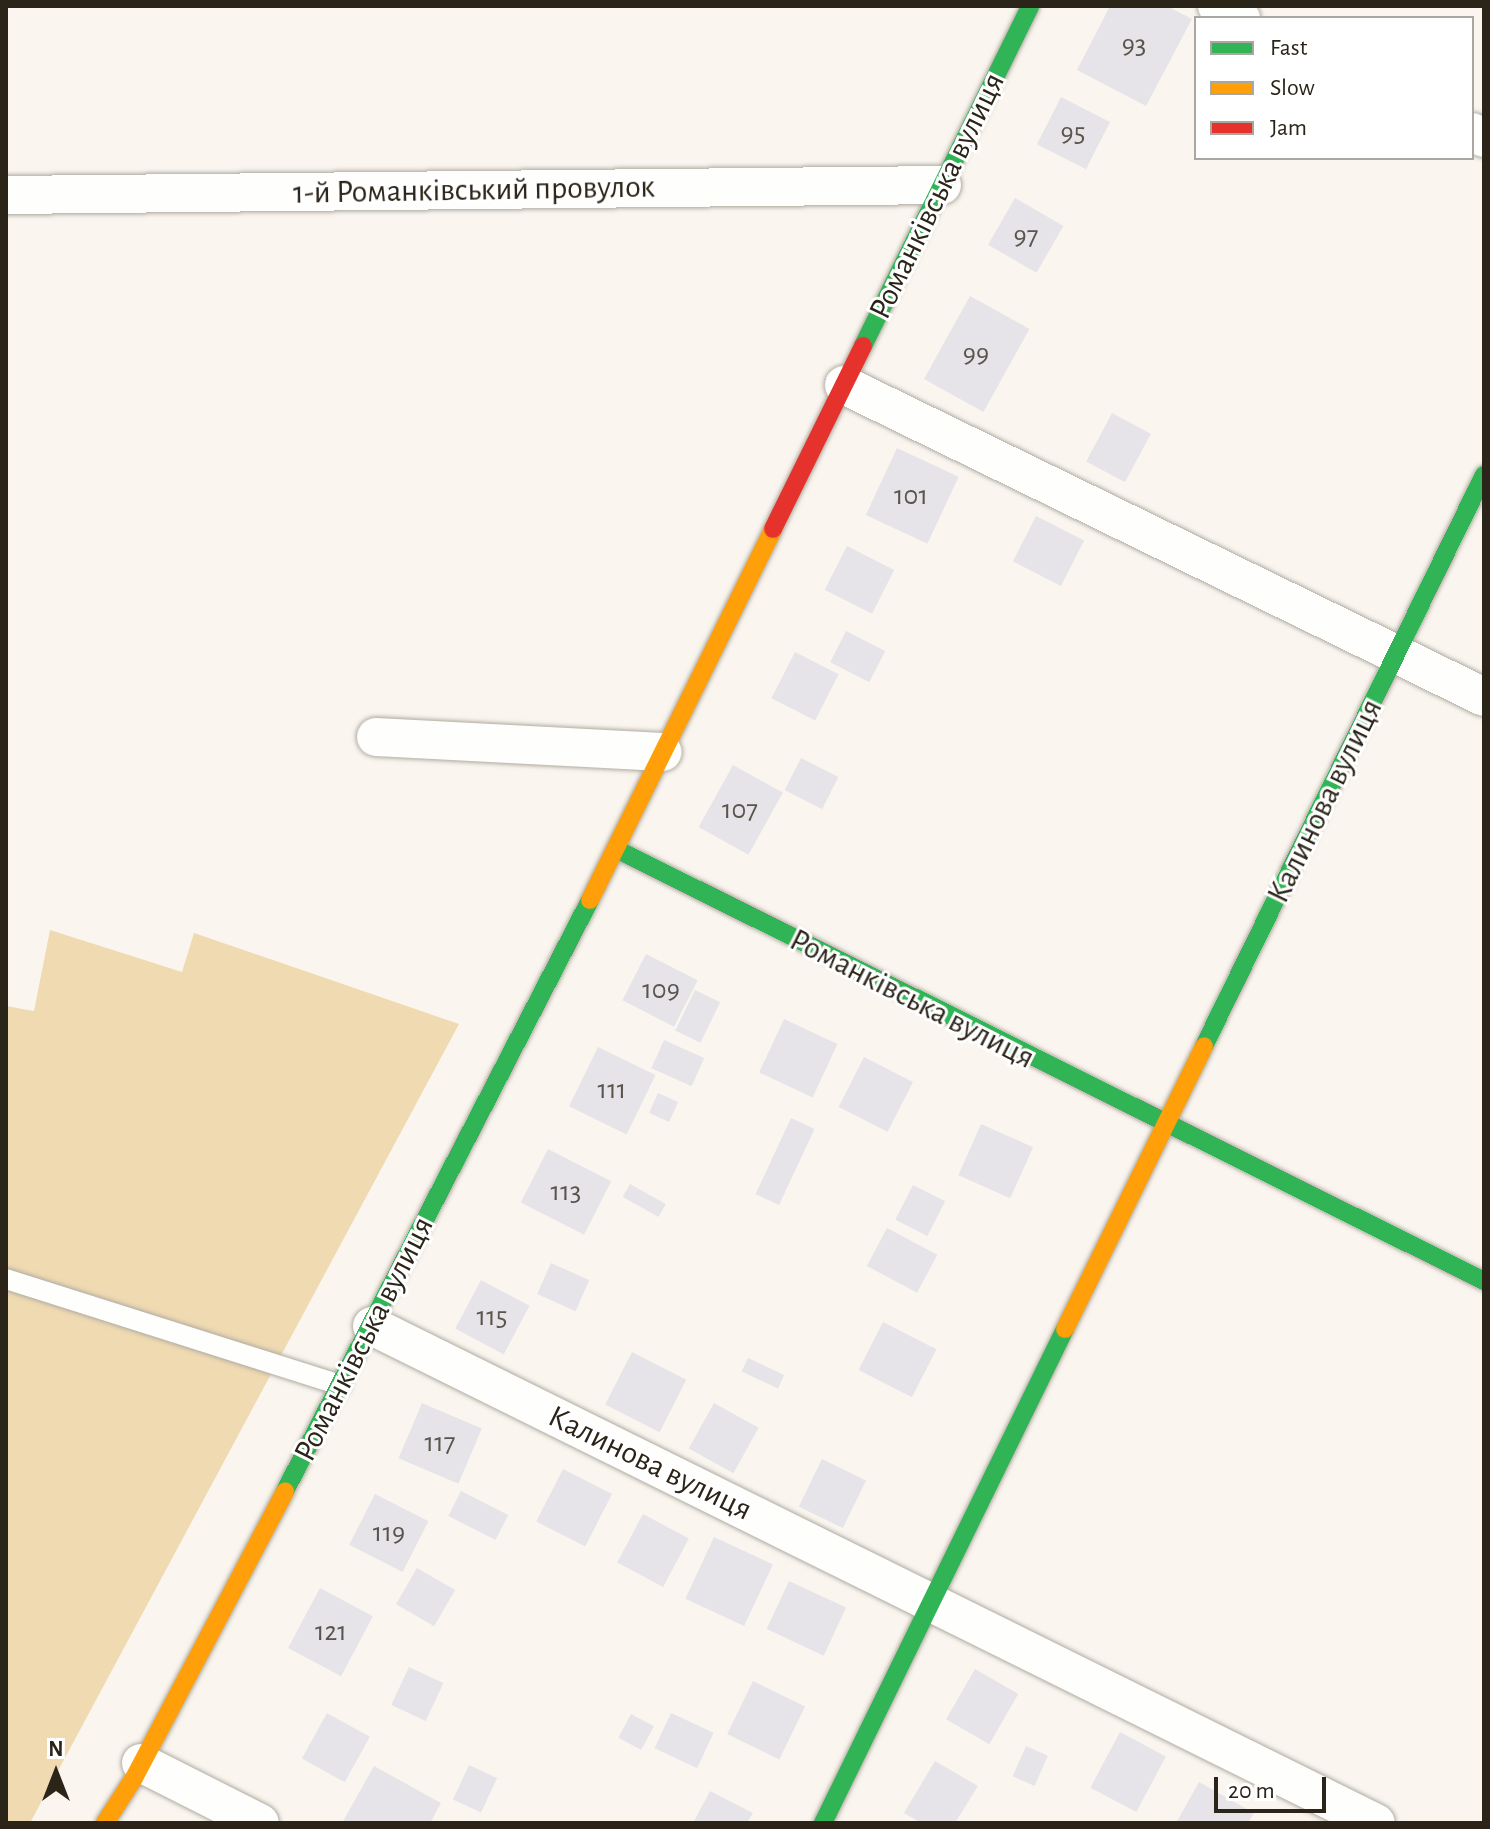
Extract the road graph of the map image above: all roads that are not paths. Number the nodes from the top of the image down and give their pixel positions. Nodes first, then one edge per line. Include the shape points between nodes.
1 (1030, 6) edge
2 (1217, 6) edge
3 (1237, 16) edge
4 (942, 185) junction
5 (6, 195) edge
6 (844, 385) junction
7 (1484, 475) edge
8 (1397, 654) junction
9 (1484, 697) edge
10 (376, 737) dead end
11 (663, 752) junction
12 (616, 849) junction
13 (1166, 1127) junction
14 (6, 1279) edge
15 (1484, 1281) edge
16 (372, 1326) junction
17 (341, 1385) junction
18 (928, 1601) junction
19 (141, 1763) junction
20 (105, 1823) edge
21 (260, 1823) edge
22 (823, 1823) edge
23 (1376, 1823) edge

1 - 4 street, Романківська вулиця
2 - 3 street
4 - 5 street, 1-й Романківський провулок
4 - 6 street, Романківська вулиця
6 - 8 street
6 - 11 street, Романківська вулиця
7 - 8 street, Калинова вулиця
8 - 9 street
8 - 13 street, Калинова вулиця
10 - 11 street
11 - 12 street, Романківська вулиця
12 - 13 street, Романківська вулиця
12 - 16 street, Романківська вулиця
13 - 15 street
13 - 18 street, Калинова вулиця
14 - 17 lane
16 - 17 street, Романківська вулиця
16 - 18 street, Калинова вулиця
17 - 19 street, Романківська вулиця
18 - 22 street, Калинова вулиця
18 - 23 street, Калинова вулиця
19 - 20 street, Романківська вулиця
19 - 21 street

